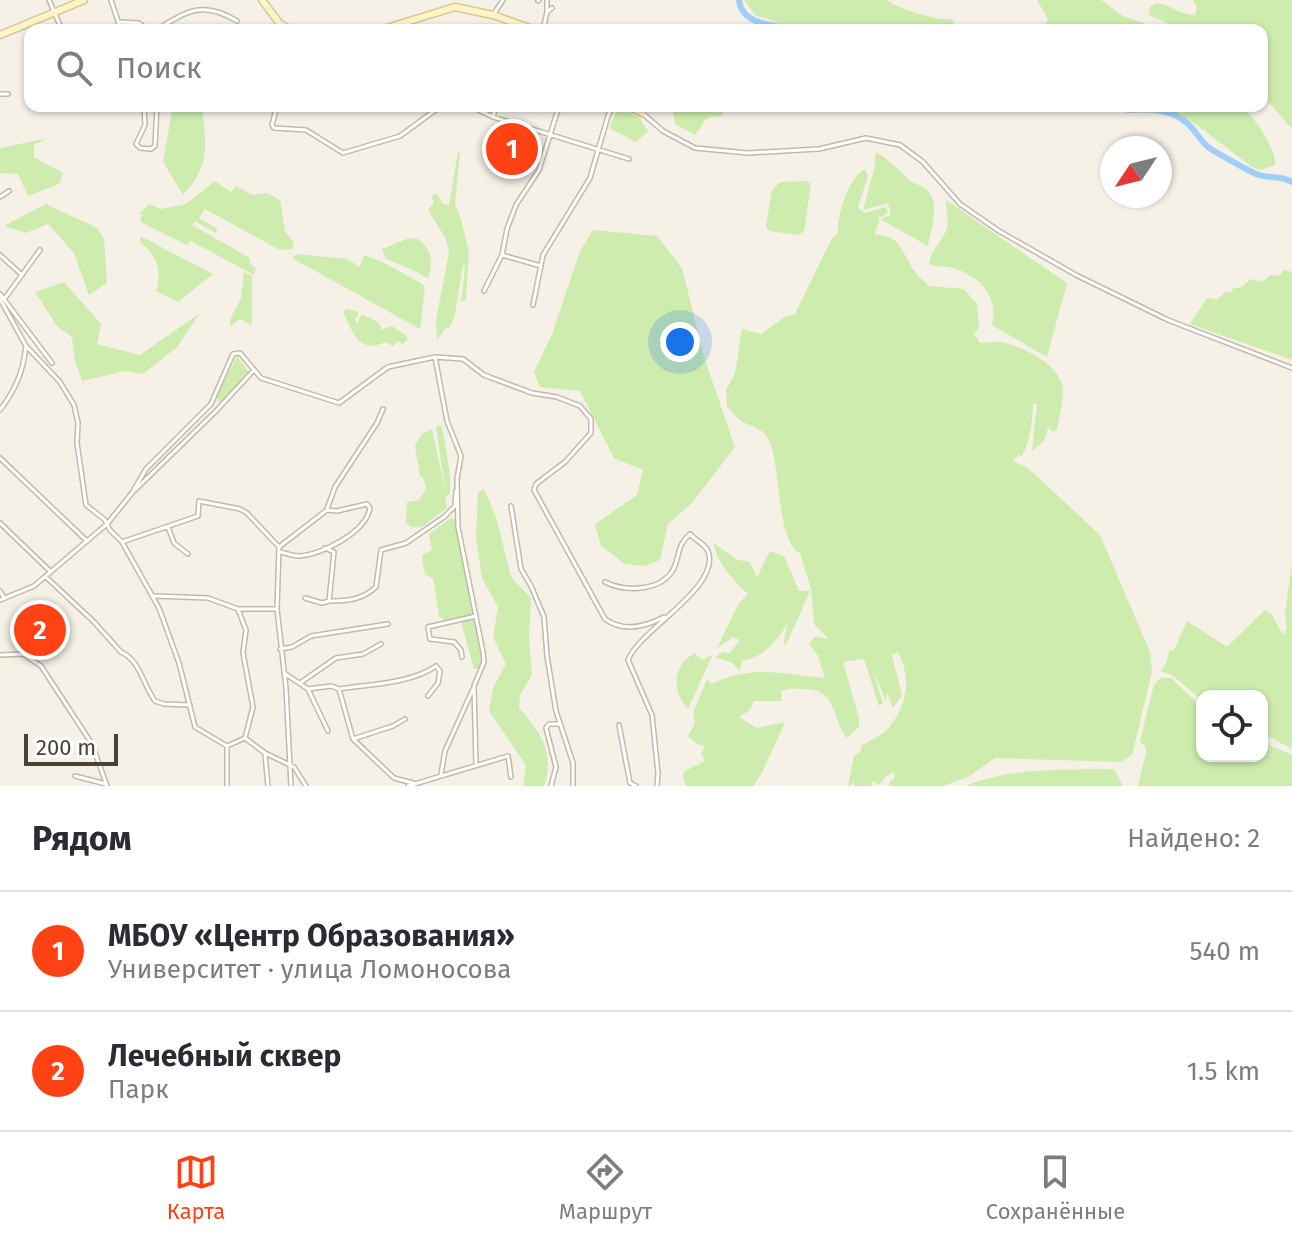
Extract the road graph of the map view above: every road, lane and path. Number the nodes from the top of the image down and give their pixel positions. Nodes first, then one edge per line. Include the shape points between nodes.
1 (49, 0) edge
2 (84, 0) edge
3 (111, 0) edge
4 (262, 0) edge
5 (503, 0) edge
6 (547, 0) edge
7 (552, 8) dead end
8 (547, 12) junction
9 (55, 13) junction
10 (493, 15) junction
11 (237, 21) dead end
12 (119, 22) joint
13 (28, 24) edge
14 (60, 24) edge
15 (140, 24) edge
16 (166, 24) edge
17 (280, 24) edge
18 (400, 24) edge
19 (510, 24) edge
20 (544, 24) edge
21 (24, 25) edge
22 (0, 35) edge
23 (0, 94) edge
24 (8, 94) dead end
25 (144, 112) edge
26 (157, 112) edge
27 (275, 112) edge
28 (433, 112) edge
29 (483, 112) edge
30 (494, 112) edge
31 (557, 112) edge
32 (611, 112) edge
33 (639, 112) edge
34 (642, 113) joint
35 (493, 117) junction
36 (550, 134) junction
37 (597, 149) junction
38 (629, 159) dead end
39 (9, 191) dead end
40 (0, 197) edge
41 (40, 250) dead end
42 (0, 255) edge
43 (502, 255) junction
44 (541, 266) junction
45 (22, 275) junction
46 (484, 291) dead end
47 (2, 297) edge
48 (533, 305) dead end
49 (26, 346) junction
50 (435, 357) junction
51 (52, 363) dead end
52 (1292, 368) edge
53 (253, 371) junction
54 (211, 404) junction
55 (383, 409) dead end
56 (0, 410) edge
57 (217, 410) junction
58 (0, 458) edge
59 (457, 479) junction
60 (132, 493) junction
61 (511, 506) dead end
62 (327, 510) junction
63 (0, 523) edge
64 (107, 524) junction
65 (168, 527) junction
66 (87, 541) junction
67 (122, 542) junction
68 (325, 548) junction
69 (279, 549) junction
70 (188, 554) dead end
71 (51, 572) junction
72 (46, 576) junction
73 (605, 582) dead end
74 (0, 591) edge
75 (153, 597) junction
76 (305, 598) dead end
77 (2, 599) edge
78 (329, 601) junction
79 (238, 609) junction
80 (277, 609) junction
81 (476, 616) junction
82 (664, 617) junction
83 (388, 624) dead end
84 (381, 644) dead end
85 (280, 649) junction
86 (0, 655) edge
87 (462, 657) dead end
88 (284, 673) junction
89 (300, 683) junction
90 (474, 686) junction
91 (308, 689) junction
92 (339, 689) junction
93 (428, 696) dead end
94 (190, 705) junction
95 (405, 719) dead end
96 (559, 724) junction
97 (619, 725) dead end
98 (328, 731) dead end
99 (245, 738) junction
100 (353, 739) junction
101 (227, 746) junction
102 (265, 753) junction
103 (476, 764) junction
104 (290, 765) junction
105 (441, 774) junction
106 (75, 776) dead end
107 (511, 777) dead end
108 (413, 783) junction
109 (106, 785) edge
110 (227, 786) edge
111 (268, 786) edge
112 (291, 786) edge
113 (306, 786) edge
114 (408, 786) edge
115 (551, 786) edge
116 (573, 786) edge
117 (636, 786) edge
118 (657, 786) edge

1 - 9 street
2 - 9 street
3 - 12 street
4 - 17 street
5 - 10 street
6 - 8 street
7 - 8 street
8 - 20 street
9 - 13 street
9 - 14 street
10 - 18 street via 455,7
10 - 19 street
11 - 16 street via 214,8 201,8
12 - 15 street
21 - 22 street
23 - 24 street
25 - 26 street via 136,144 151,149
27 - 28 street via 274,128 306,130 343,153 400,136
29 - 35 street
30 - 35 street
31 - 36 street
32 - 37 street
33 - 34 street
34 - 52 street via 695,148 748,153 817,149 866,138 890,141 923,162 950,195 999,231 1076,275 1168,320
35 - 36 street
36 - 37 street
36 - 43 street via 539,170 512,214
37 - 38 street
37 - 44 street via 590,178 545,249
39 - 40 street
41 - 45 street
42 - 45 street
43 - 44 street
43 - 46 street
44 - 48 street
45 - 47 street
47 - 49 street
47 - 51 street
49 - 56 street via 15,391
49 - 64 street via 74,405 86,505
50 - 53 street via 388,367 339,403
50 - 59 street via 447,421 461,456
50 - 82 street via 469,361 484,375 571,401 587,412 591,433 534,490 605,619 627,628
53 - 54 street via 240,353 233,354
53 - 57 street
54 - 57 street
54 - 60 street via 146,469
55 - 62 street via 335,487
57 - 60 street
58 - 66 street
59 - 78 street via 451,511 406,543 381,550 376,587 359,598
59 - 81 street via 458,527
60 - 64 street
61 - 96 street via 521,569 544,617
62 - 68 street via 367,504 370,511 358,529
62 - 69 street
63 - 71 street
64 - 66 street
64 - 67 street
65 - 67 street
65 - 69 street via 198,516 197,503 207,502 247,513
65 - 70 street via 174,543
66 - 71 street
67 - 75 street
68 - 69 street via 299,556
68 - 78 street via 334,552
69 - 80 street
71 - 72 street
72 - 77 street
72 - 94 street via 126,654 155,701
73 - 82 street via 615,587 654,585 674,569 678,550 690,534 707,549 709,562 694,592
74 - 77 street
75 - 79 street via 208,598
75 - 94 street
76 - 78 street
79 - 80 street
79 - 99 street via 246,630 243,653 253,707
80 - 85 street
81 - 87 street via 428,627 430,639 454,642
81 - 90 street via 484,662
82 - 118 street via 628,660 652,715
83 - 85 street via 311,636
84 - 89 street via 363,654 336,658
85 - 88 street
86 - 109 street via 23,654 46,673 96,752
88 - 89 street
88 - 104 street
89 - 91 street
90 - 103 street
90 - 105 street via 445,751
91 - 92 street
91 - 98 street
92 - 93 street via 396,680 436,666 439,679
92 - 100 street
94 - 101 street via 195,727
95 - 100 street
96 - 115 street via 546,728 556,767
96 - 116 street via 573,763
97 - 117 street via 627,775
99 - 101 street
99 - 102 street
100 - 108 street via 394,778
101 - 110 street
102 - 104 street
102 - 111 street
103 - 105 street
103 - 107 street via 508,756
104 - 112 street
104 - 113 street
105 - 108 street
106 - 109 street
108 - 114 street

